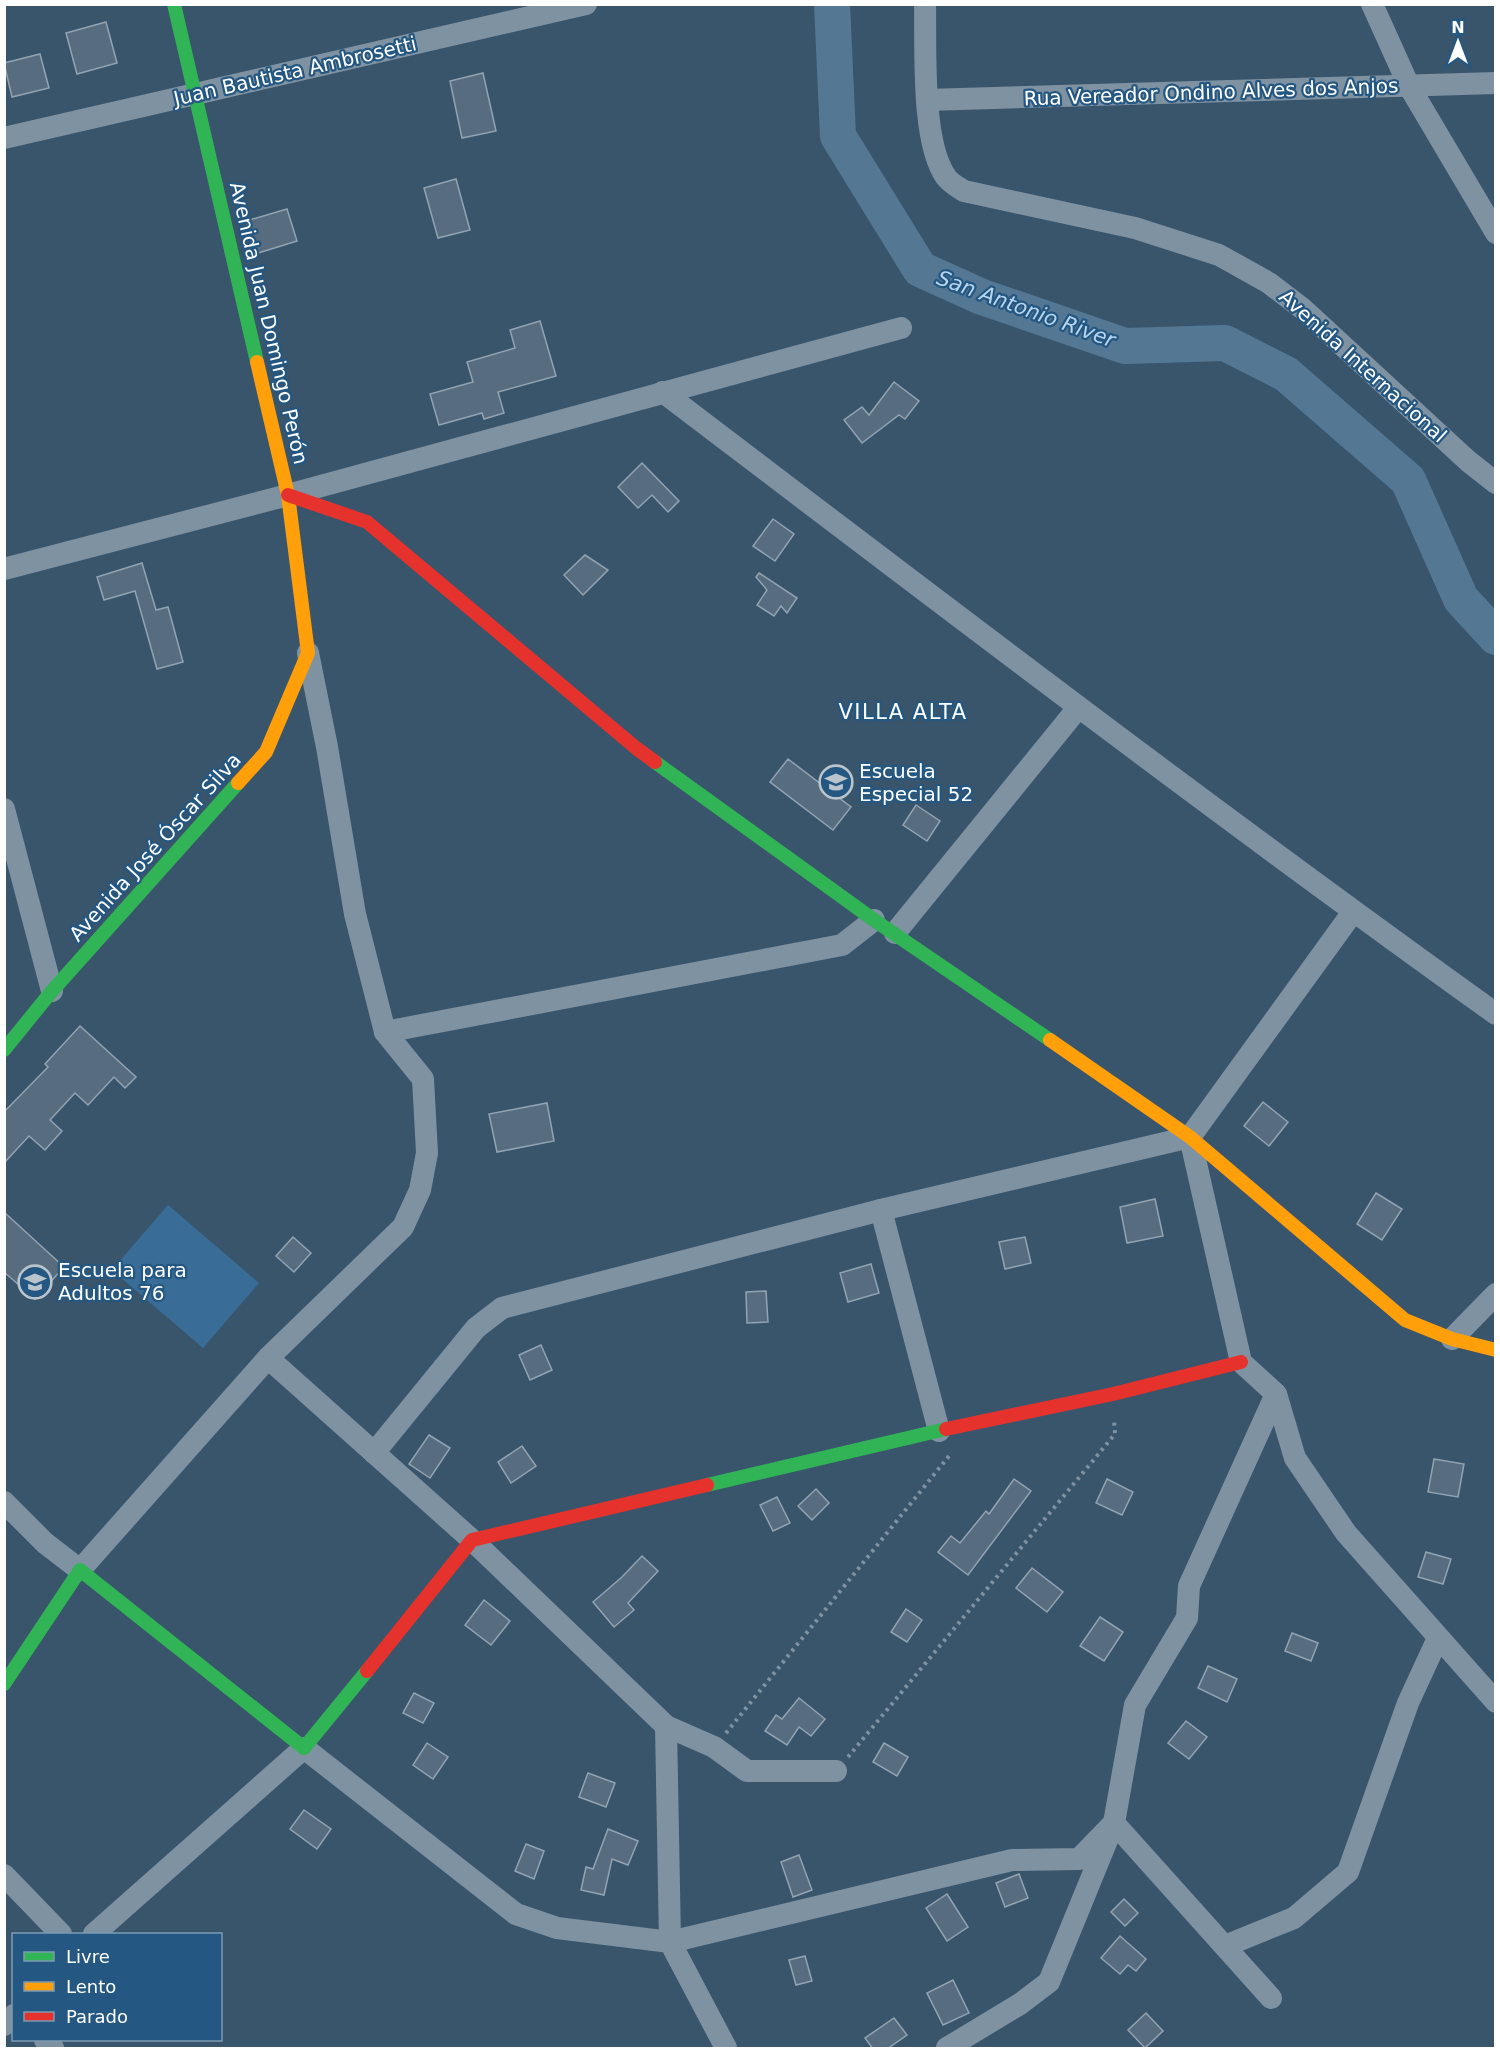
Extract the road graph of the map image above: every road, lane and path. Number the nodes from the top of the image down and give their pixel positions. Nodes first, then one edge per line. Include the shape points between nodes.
1 (174, 4) edge
2 (586, 4) edge
3 (925, 4) edge
4 (1372, 4) edge
5 (1496, 83) edge
6 (1409, 86) junction
7 (196, 93) junction
8 (927, 100) junction
9 (4, 138) edge
10 (1496, 233) edge
11 (901, 328) dead end
12 (663, 392) junction
13 (1496, 483) edge
14 (288, 495) junction
15 (4, 569) edge
16 (308, 653) junction
17 (1078, 708) junction
18 (4, 809) edge
19 (1353, 912) junction
20 (874, 920) junction
21 (895, 933) junction
22 (52, 991) junction
23 (1496, 1014) edge
24 (385, 1032) junction
25 (4, 1050) edge
26 (1190, 1137) junction
27 (880, 1210) junction
28 (1496, 1294) edge
29 (1452, 1339) junction
30 (1496, 1350) edge
31 (268, 1358) junction
32 (1241, 1362) junction
33 (1113, 1394) junction
34 (1276, 1395) junction
35 (939, 1431) junction
36 (374, 1453) junction
37 (952, 1453) dead end
38 (4, 1502) edge
39 (472, 1540) junction
40 (80, 1570) junction
41 (1438, 1638) junction
42 (4, 1684) edge
43 (1496, 1702) edge
44 (666, 1726) junction
45 (714, 1747) junction
46 (304, 1748) junction
47 (836, 1771) joint
48 (1114, 1823) junction
49 (4, 1875) edge
50 (59, 1933) edge
51 (96, 1933) edge
52 (670, 1942) junction
53 (1225, 1946) junction
54 (1271, 1998) dead end
55 (726, 2049) edge
56 (947, 2049) edge

1 - 7 street, Avenida Juan Domingo Perón
2 - 7 street, Juan Bautista Ambrosetti
3 - 8 street, Avenida Internacional
4 - 6 street
5 - 6 street, Rua Vereador Ondino Alves dos Anjos
6 - 8 street, Rua Vereador Ondino Alves dos Anjos
6 - 10 street
7 - 9 street, Juan Bautista Ambrosetti
7 - 14 street, Avenida Juan Domingo Perón
8 - 13 street, Avenida Internacional via 933,151 946,178 964,191 1135,228 1218,255 1269,283 1303,309
11 - 12 street
12 - 14 street
12 - 17 street
14 - 15 street
14 - 16 street, Avenida Juan Domingo Perón
14 - 20 street via 367,522 636,748
16 - 22 street, Avenida José Óscar Silva via 266,752
16 - 24 street via 355,914
17 - 19 street
17 - 21 street
18 - 22 street
19 - 23 street
19 - 26 street
20 - 21 street
20 - 24 street via 842,945
21 - 26 street
22 - 25 street, Avenida José Óscar Silva
24 - 31 street via 423,1079 427,1153 420,1190 403,1227
26 - 27 street
26 - 29 street via 1406,1320
26 - 32 street
27 - 35 street
27 - 36 street via 502,1308 476,1329
28 - 29 street
29 - 30 street
31 - 36 street
31 - 40 street
32 - 33 street
32 - 34 street
33 - 35 street
33 - 47 path via 1115,1434
34 - 41 street via 1295,1458 1346,1533
34 - 48 street via 1189,1586 1187,1618 1135,1705
35 - 39 street
36 - 39 street
37 - 45 path
38 - 40 street via 45,1543
39 - 44 street
39 - 46 street
40 - 42 street
40 - 46 street
41 - 43 street
41 - 53 street via 1408,1703 1348,1872 1294,1918
44 - 45 street
44 - 52 street
45 - 47 street via 747,1771
46 - 51 street
46 - 52 street via 516,1914 557,1928
48 - 52 street via 1079,1859 1012,1860
48 - 53 street
48 - 56 street via 1049,1982
49 - 50 street
52 - 55 street
53 - 54 street

